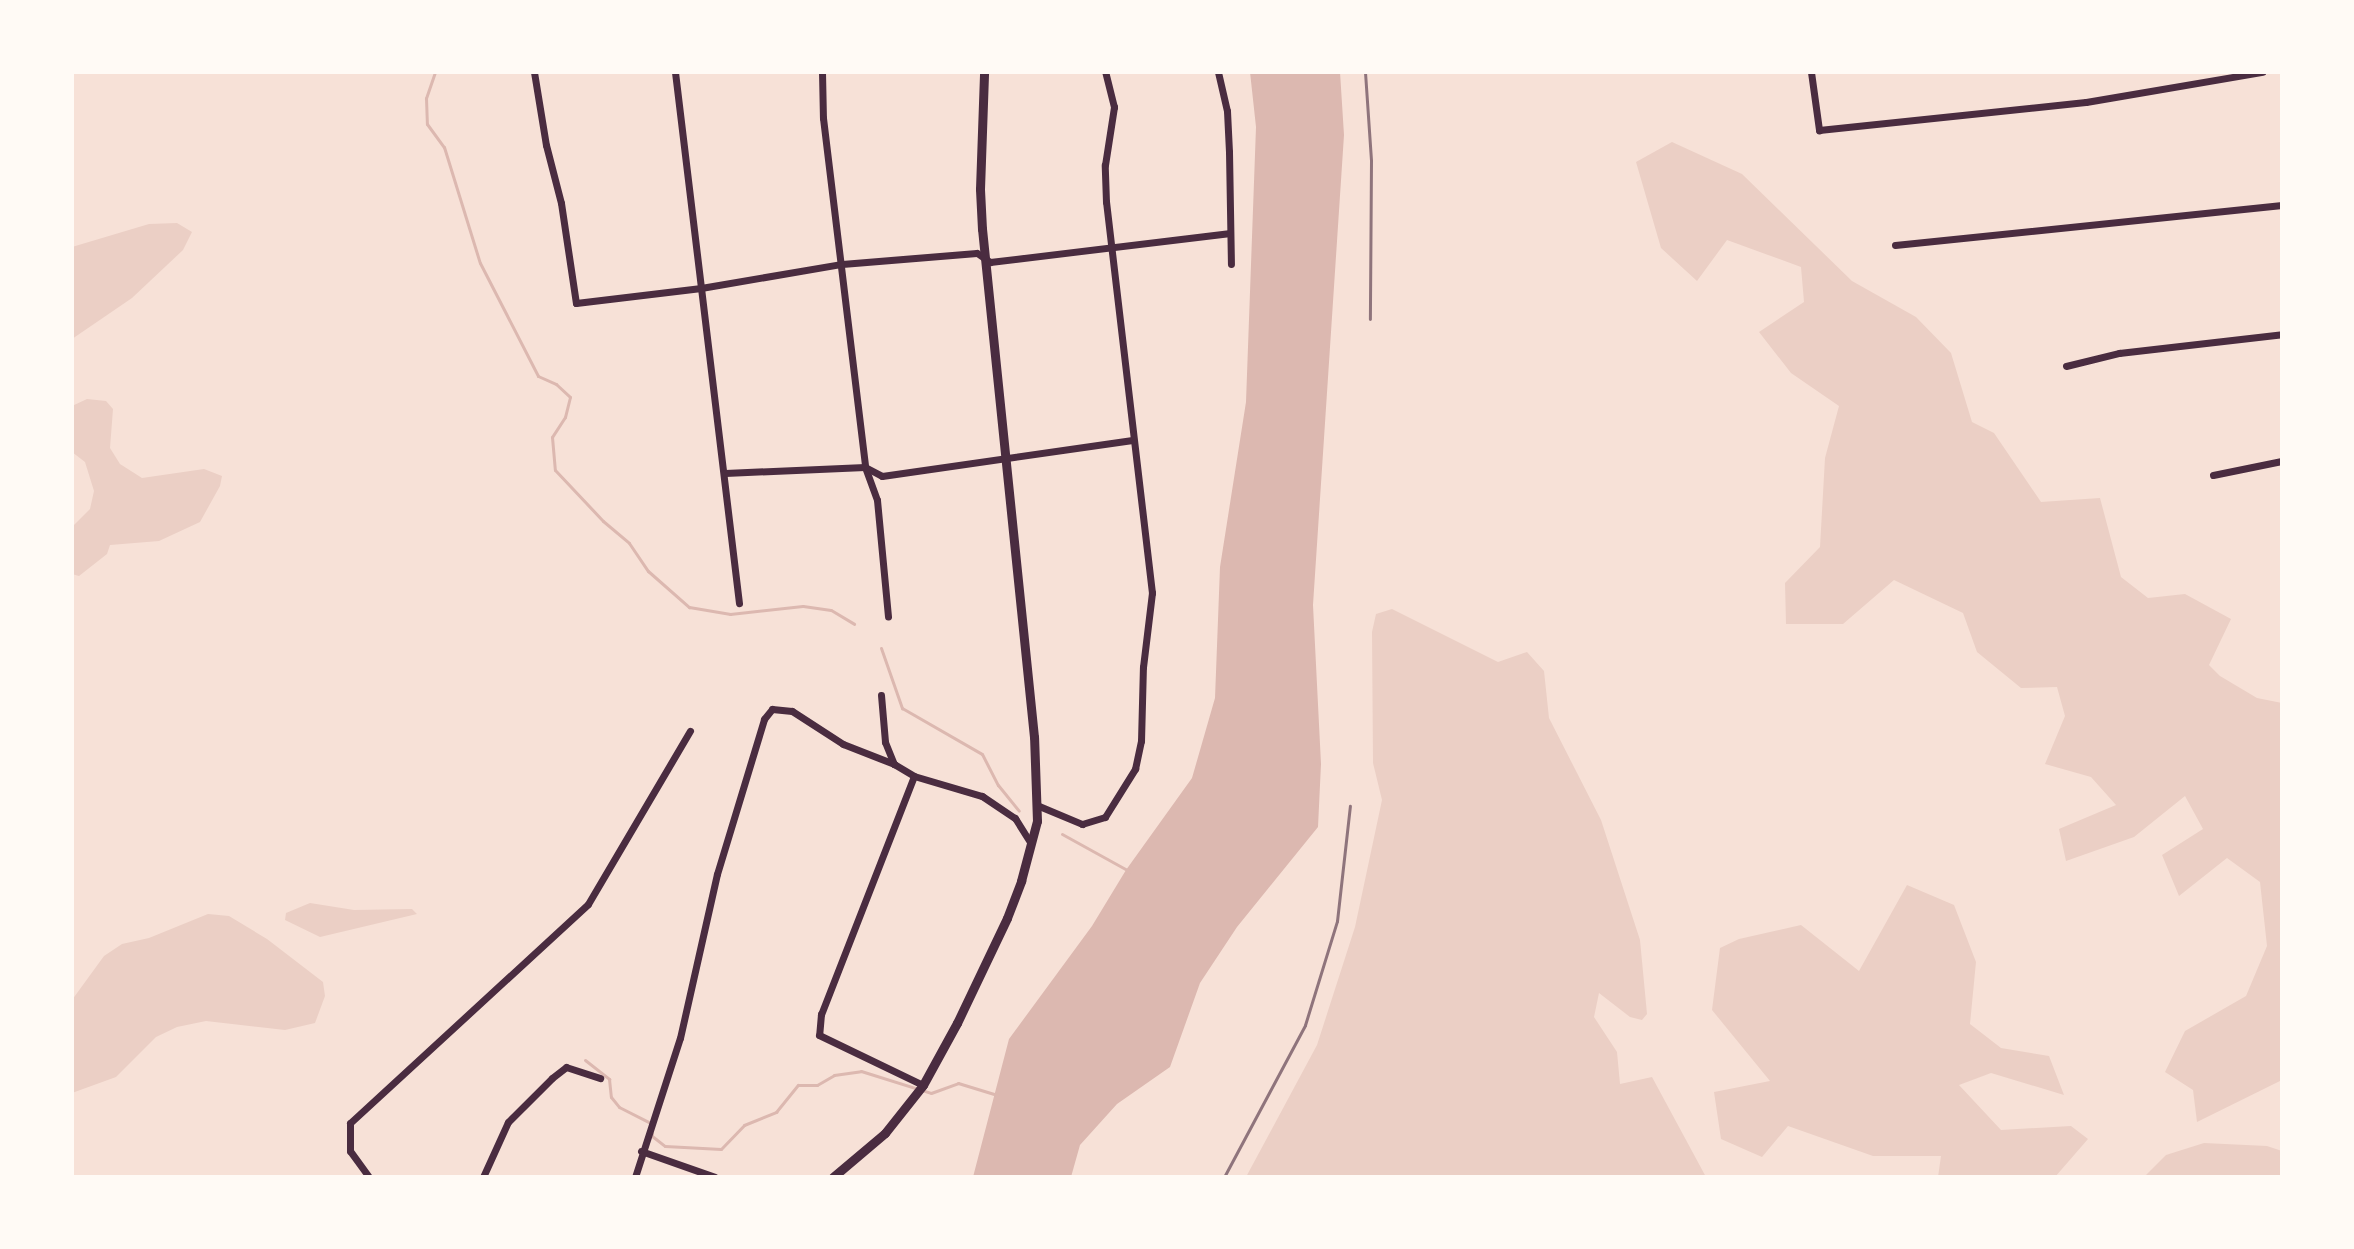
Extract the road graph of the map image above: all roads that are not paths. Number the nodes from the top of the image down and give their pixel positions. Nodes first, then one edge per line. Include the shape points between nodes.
1 (534, 72) edge
2 (675, 72) edge
3 (822, 72) edge
4 (984, 72) edge
5 (1105, 72) edge
6 (1218, 72) edge
7 (1811, 72) edge
8 (2262, 72) edge
9 (2282, 205) edge
10 (1228, 233) junction
11 (1895, 245) dead end
12 (1112, 246) junction
13 (985, 258) junction
14 (842, 264) junction
15 (1231, 264) dead end
16 (701, 288) junction
17 (2282, 334) edge
18 (2066, 366) dead end
19 (1132, 440) junction
20 (1006, 457) junction
21 (2282, 461) edge
22 (865, 467) junction
23 (725, 473) junction
24 (2213, 475) dead end
25 (739, 603) dead end
26 (888, 616) dead end
27 (881, 695) dead end
28 (690, 731) dead end
29 (894, 764) junction
30 (914, 776) junction
31 (1039, 806) junction
32 (1030, 842) junction
33 (600, 1078) dead end
34 (923, 1085) junction
35 (641, 1151) junction
36 (369, 1177) edge
37 (483, 1177) edge
38 (635, 1177) edge
39 (715, 1177) edge
40 (833, 1177) edge

1 - 16 street via 576,303
2 - 16 street
3 - 14 street
4 - 13 main road via 980,189
5 - 12 street via 1114,107 1105,165
6 - 10 street via 1227,111
7 - 8 street via 1819,130 2086,102
9 - 11 street
10 - 12 street
10 - 15 street
12 - 13 street via 990,262
12 - 19 street
13 - 14 street via 977,253
13 - 20 main road
14 - 16 street
14 - 22 street
16 - 23 street
17 - 18 street via 2119,353
19 - 20 street
19 - 31 street via 1152,593 1135,769 1105,817 1092,823 1082,824
20 - 22 street via 882,476
20 - 31 main road
21 - 24 street
22 - 23 street
22 - 26 street via 877,500
23 - 25 street
27 - 29 street via 885,742
28 - 36 street via 588,904 350,1123 350,1151
29 - 30 street
29 - 35 street via 843,744 792,711 772,709 764,719 717,874 680,1038
30 - 32 street via 982,796 1015,818
30 - 34 street via 821,1014 819,1035
31 - 32 main road
32 - 34 main road via 1007,918
33 - 37 street via 566,1067 552,1078 508,1122
34 - 40 main road via 906,1110
35 - 38 street
35 - 39 street

